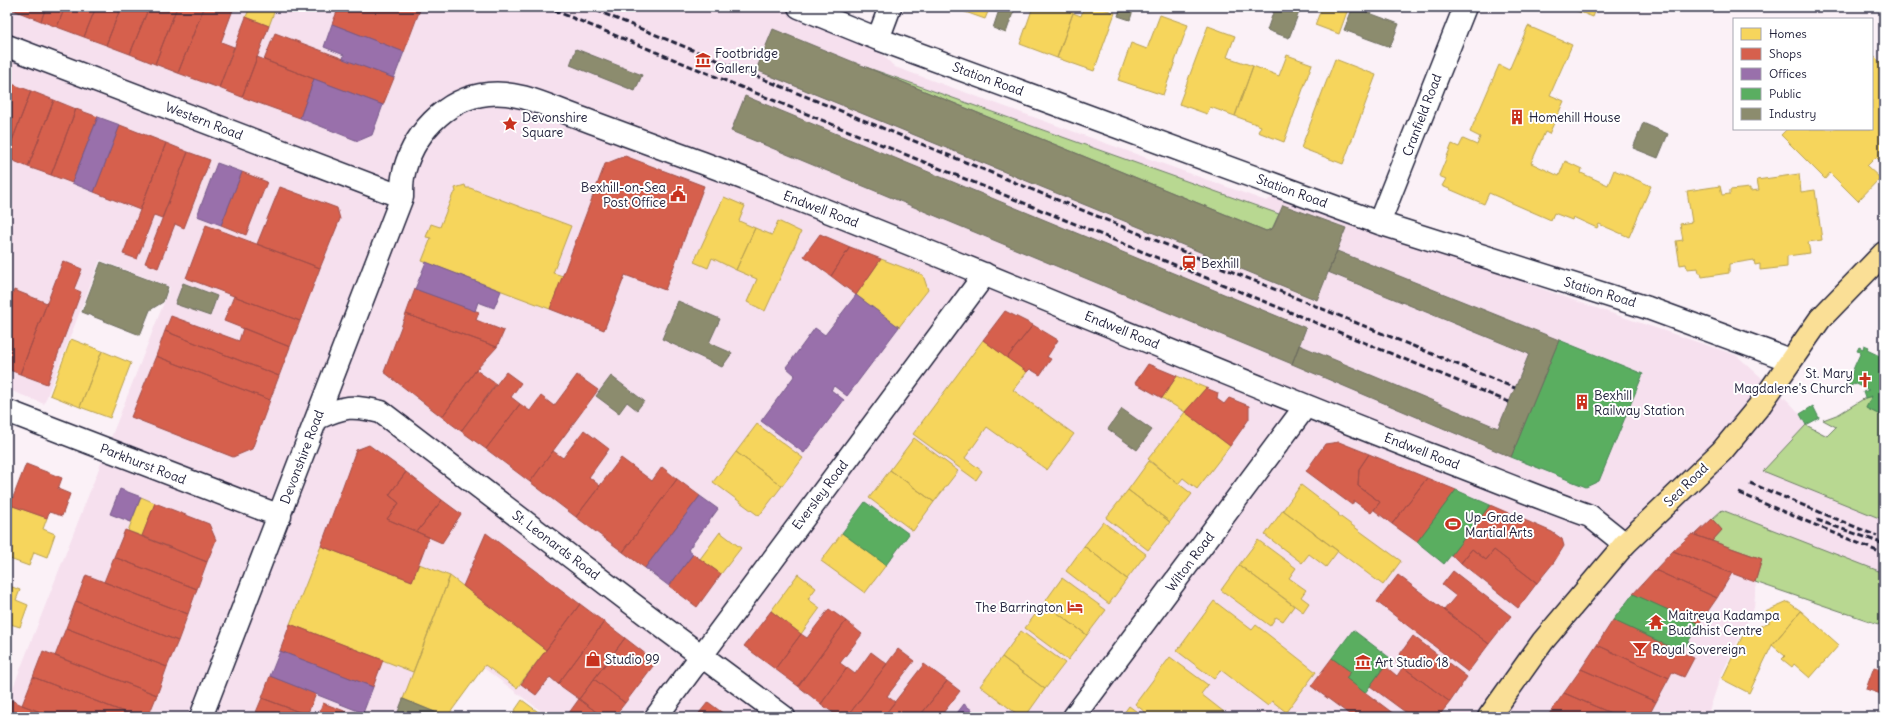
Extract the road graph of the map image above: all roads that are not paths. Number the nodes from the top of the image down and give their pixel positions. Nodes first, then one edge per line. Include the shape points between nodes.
1 (799, 7) edge
2 (890, 7) edge
3 (1465, 7) edge
4 (878, 40) junction
5 (7, 46) edge
6 (402, 197) junction
7 (1380, 223) junction
8 (1884, 253) edge
9 (984, 274) junction
10 (1790, 360) junction
11 (1306, 407) junction
12 (7, 411) edge
13 (318, 418) junction
14 (280, 516) junction
15 (1625, 544) junction
16 (702, 655) junction
17 (201, 717) edge
18 (656, 717) edge
19 (784, 717) edge
20 (1074, 717) edge
21 (1489, 717) edge

1 - 4 street, Station Road
2 - 4 street
3 - 7 street, Cranfield Road
4 - 7 street, Station Road
5 - 6 street, Western Road
6 - 9 street, Endwell Road via 403,178 409,159 428,126 445,109 467,98 489,93 515,96 719,169
6 - 13 street, Devonshire Road
7 - 10 street, Station Road via 1648,308
8 - 10 main road, Sea Road via 1820,319
9 - 11 street, Endwell Road
9 - 16 street, Eversley Road
10 - 15 main road, Sea Road via 1760,405 1722,451
11 - 15 street, Endwell Road via 1590,516
11 - 20 street, Wilton Road
12 - 14 street, Parkhurst Road
13 - 14 street, Devonshire Road
13 - 16 street, St. Leonards Road via 340,408 360,407 381,412
14 - 17 street, Devonshire Road
15 - 21 main road, Sea Road via 1543,641
16 - 18 street, Eversley Road
16 - 19 street, St. Leonards Road

